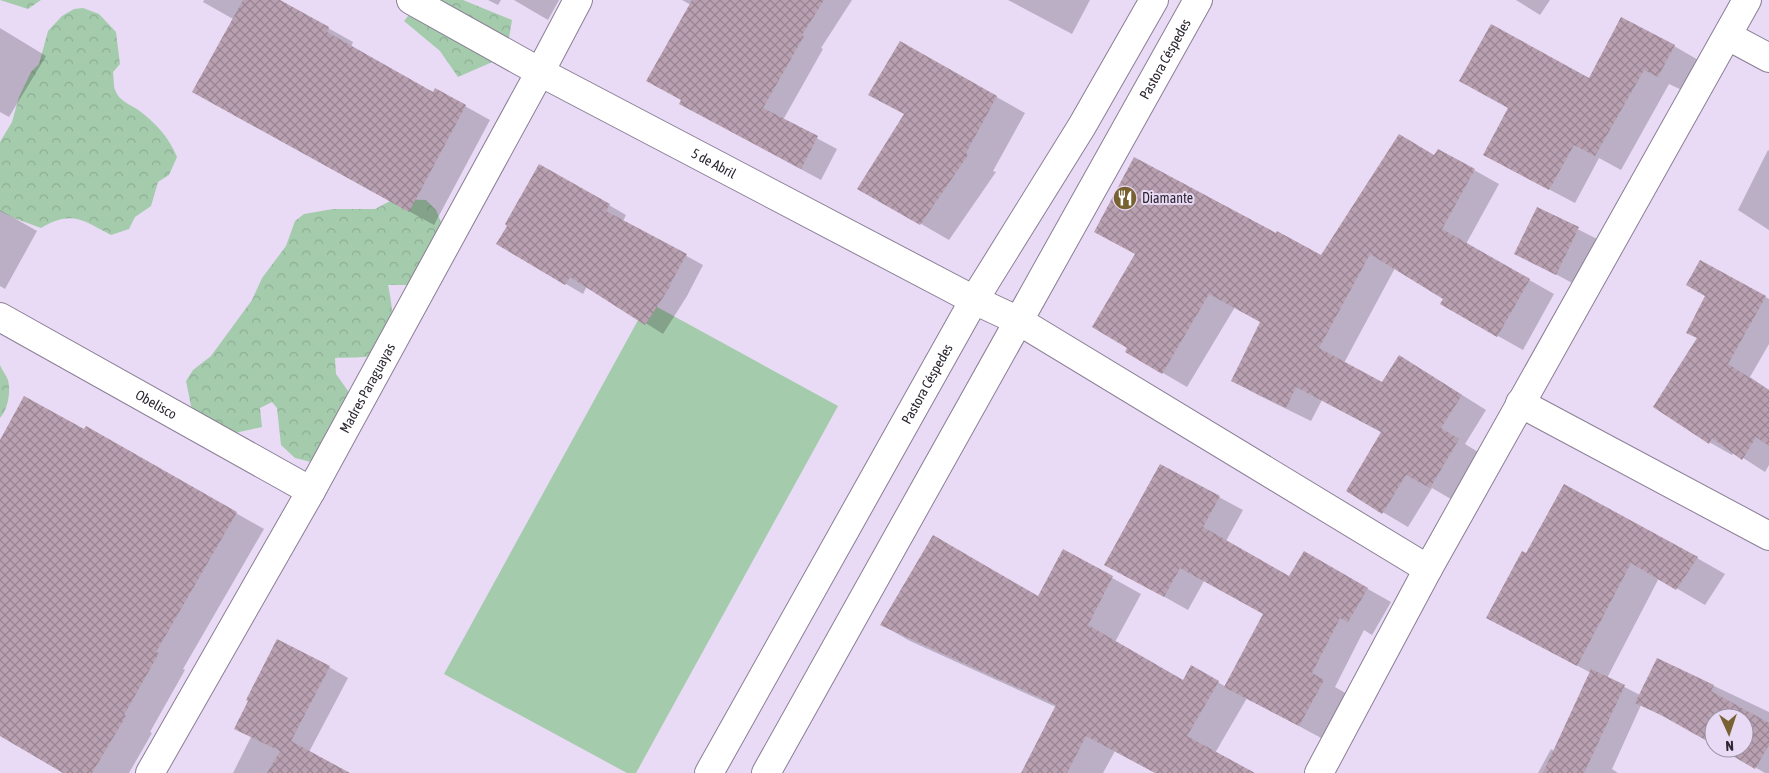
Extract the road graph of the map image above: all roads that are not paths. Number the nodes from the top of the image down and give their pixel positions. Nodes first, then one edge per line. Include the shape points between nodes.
1 (411, 0) edge
2 (578, 0) edge
3 (1154, 0) edge
4 (1198, 0) edge
5 (1747, 0) edge
6 (1728, 36) junction
7 (1769, 58) edge
8 (540, 72) junction
9 (974, 300) junction
10 (0, 317) edge
11 (1019, 321) junction
12 (1520, 403) junction
13 (311, 491) junction
14 (1769, 536) edge
15 (1428, 569) junction
16 (150, 773) edge
17 (709, 773) edge
18 (766, 773) edge
19 (1320, 773) edge

1 - 8 street, 5 de Abril
2 - 8 street, Madres Paraguayas
3 - 9 street, Pastora Céspedes via 1082,126
4 - 11 street, Pastora Céspedes
5 - 6 street
6 - 7 street
6 - 12 street
8 - 9 street, 5 de Abril
8 - 13 street, Madres Paraguayas
9 - 11 street, 5 de Abril
9 - 17 street, Pastora Céspedes
10 - 13 street, Obelisco
11 - 15 street, 5 de Abril
11 - 18 street, Pastora Céspedes
12 - 14 street
12 - 15 street
13 - 16 street, Madres Paraguayas
15 - 19 street

